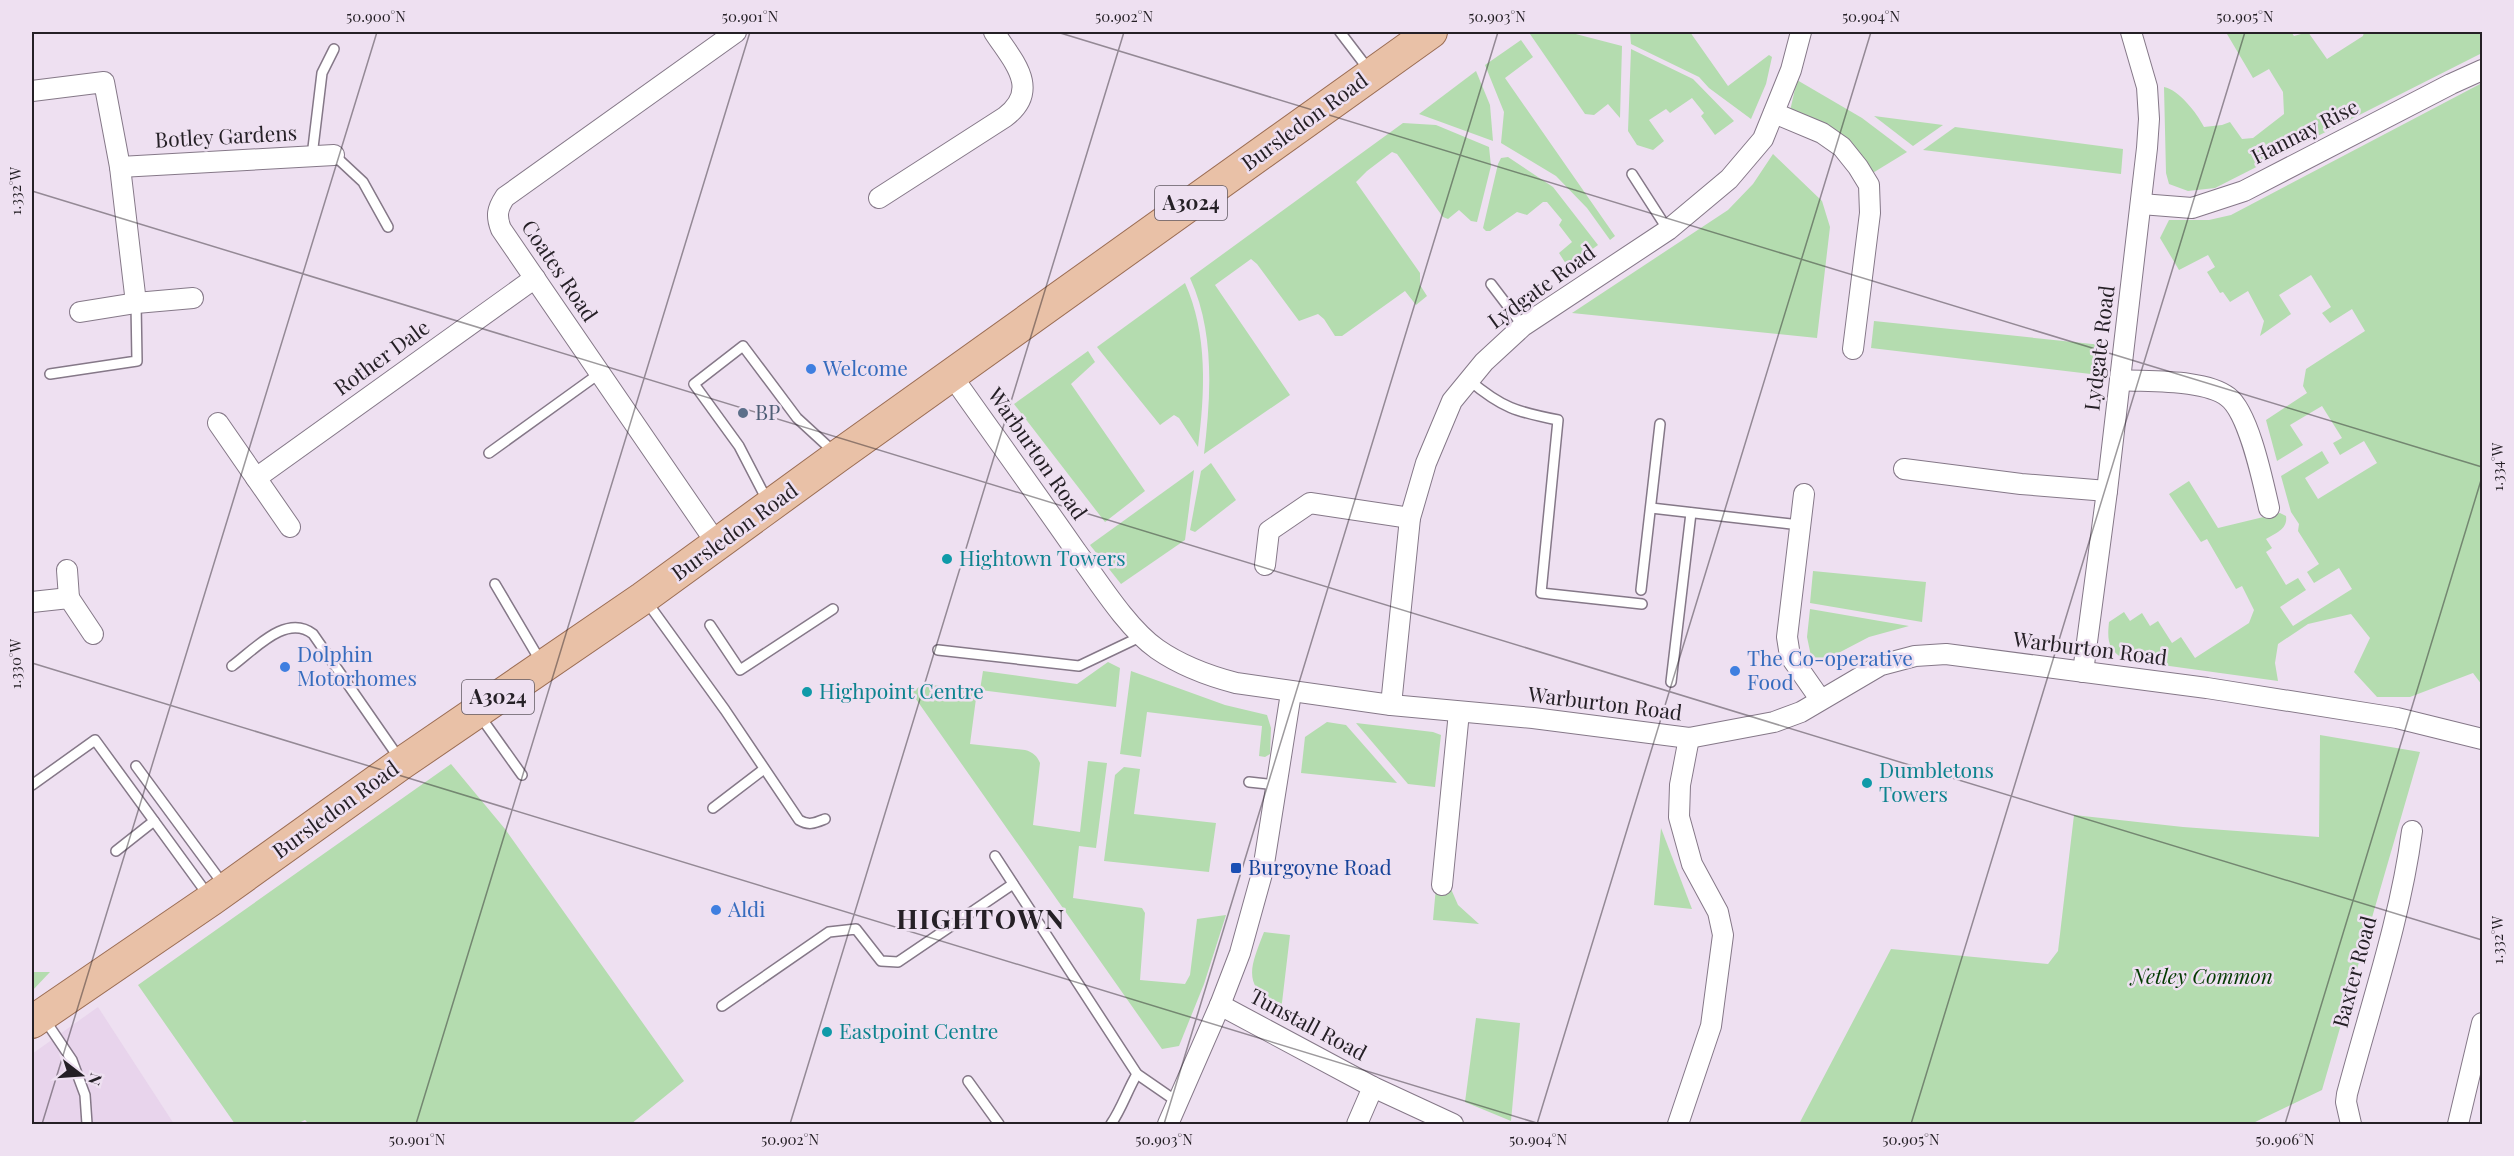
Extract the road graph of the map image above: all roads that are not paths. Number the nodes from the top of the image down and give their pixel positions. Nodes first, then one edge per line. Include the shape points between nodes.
1 (736, 32) edge
2 (994, 32) edge
3 (1340, 32) edge
4 (1431, 32) edge
5 (1802, 32) edge
6 (2131, 32) edge
7 (334, 49) dead end
8 (2482, 70) edge
9 (1372, 74) junction
10 (32, 91) edge
11 (1774, 113) junction
12 (334, 155) joint
13 (312, 156) junction
14 (120, 166) junction
15 (1632, 174) dead end
16 (879, 198) dead end
17 (2141, 204) junction
18 (388, 227) dead end
19 (1668, 230) junction
20 (535, 278) junction
21 (1491, 284) dead end
22 (193, 298) dead end
23 (136, 303) junction
24 (80, 312) dead end
25 (1523, 326) junction
26 (1853, 349) dead end
27 (600, 373) junction
28 (50, 374) dead end
29 (952, 376) junction
30 (1469, 380) junction
31 (2120, 380) junction
32 (218, 423) dead end
33 (1660, 424) dead end
34 (489, 453) dead end
35 (838, 456) junction
36 (1904, 469) dead end
37 (256, 478) junction
38 (2107, 491) junction
39 (1804, 494) dead end
40 (770, 507) junction
41 (1651, 508) junction
42 (2269, 508) dead end
43 (1691, 513) junction
44 (1410, 518) junction
45 (1800, 525) junction
46 (290, 527) dead end
47 (717, 544) junction
48 (1265, 565) dead end
49 (67, 570) dead end
50 (495, 584) dead end
51 (1641, 590) dead end
52 (69, 598) junction
53 (643, 598) junction
54 (32, 602) edge
55 (1642, 604) dead end
56 (833, 609) dead end
57 (710, 625) dead end
58 (93, 634) dead end
59 (1142, 636) junction
60 (938, 650) dead end
61 (232, 666) dead end
62 (543, 666) junction
63 (2083, 672) junction
64 (1671, 682) dead end
65 (1292, 693) junction
66 (1820, 699) junction
67 (1391, 705) junction
68 (477, 711) junction
69 (1459, 712) junction
70 (1689, 738) junction
71 (2482, 739) edge
72 (402, 763) junction
73 (136, 766) dead end
74 (764, 769) junction
75 (522, 775) dead end
76 (1249, 782) dead end
77 (32, 785) edge
78 (1277, 785) junction
79 (713, 808) dead end
80 (825, 819) dead end
81 (154, 821) junction
82 (2412, 831) dead end
83 (116, 851) dead end
84 (995, 856) dead end
85 (1013, 884) junction
86 (1442, 885) dead end
87 (219, 894) junction
88 (1220, 1005) junction
89 (722, 1006) dead end
90 (37, 1019) edge
91 (2482, 1023) edge
92 (1137, 1074) junction
93 (968, 1081) dead end
94 (1373, 1087) junction
95 (1179, 1103) junction
96 (87, 1125) edge
97 (999, 1125) edge
98 (1111, 1125) edge
99 (1168, 1125) edge
100 (1357, 1125) edge
101 (1453, 1125) edge
102 (1678, 1125) edge
103 (2351, 1125) edge
104 (2458, 1125) edge

1 - 20 street, Coates Road via 505,197 498,207 501,229
2 - 16 street via 1023,80 1020,104
3 - 9 lane
4 - 9 main road, Bursledon Road / A3024
5 - 11 street, Lydgate Road
6 - 17 street, Lydgate Road via 2147,87 2149,118
7 - 13 lane via 322,73
8 - 17 street, Hannay Rise via 2244,191 2192,208
9 - 29 main road, Bursledon Road / A3024
10 - 14 street via 104,82
11 - 19 street, Lydgate Road via 1763,139 1729,179
11 - 26 street via 1822,133 1842,147 1869,185 1870,213
12 - 13 street, Botley Gardens
12 - 18 lane via 363,182
13 - 14 street, Botley Gardens
14 - 23 street
15 - 19 lane
17 - 31 street, Lydgate Road
19 - 25 street, Lydgate Road
20 - 27 street, Coates Road
20 - 37 street, Rother Dale
21 - 25 lane
22 - 23 street
23 - 24 street
23 - 28 lane via 137,361
25 - 30 street, Lydgate Road
27 - 34 lane
27 - 47 street, Coates Road
29 - 35 main road, Bursledon Road / A3024
29 - 59 street, Warburton Road via 1109,597
30 - 44 street, Lydgate Road via 1452,401 1426,463
30 - 55 lane via 1489,397 1518,412 1558,420 1541,593
31 - 38 street, Lydgate Road
31 - 42 street via 2202,387 2230,398 2251,438
32 - 37 street
33 - 41 lane
35 - 40 main road, Bursledon Road / A3024
35 - 40 lane via 797,418 743,346 735,352 694,384 740,446
36 - 38 street
37 - 46 street
38 - 63 street, Lydgate Road
39 - 45 street
40 - 47 main road, Bursledon Road / A3024
41 - 43 lane
41 - 51 lane
43 - 45 lane
43 - 64 lane
44 - 48 street via 1310,503 1269,531
44 - 67 street, Lydgate Road
45 - 66 street via 1787,637 1790,656
47 - 53 main road, Bursledon Road / A3024
49 - 52 street
50 - 62 lane
52 - 54 street
52 - 58 street
53 - 62 main road, Bursledon Road / A3024
53 - 74 lane
56 - 57 lane via 740,670
59 - 60 lane via 1079,666
59 - 65 street, Warburton Road via 1157,649 1212,676
61 - 72 lane via 281,630 305,628
62 - 68 main road, Bursledon Road / A3024
63 - 66 street, Warburton Road via 1946,654 1915,656 1881,665
63 - 71 street, Warburton Road via 2397,718
65 - 67 street, Warburton Road
65 - 78 street
66 - 70 street, Warburton Road via 1774,722
67 - 69 street, Warburton Road
68 - 72 main road, Bursledon Road / A3024
68 - 75 lane
69 - 70 street, Warburton Road
69 - 86 street
70 - 102 street via 1680,785 1679,817 1692,864 1718,912 1723,935 1711,1026
72 - 87 main road, Bursledon Road / A3024
73 - 87 lane
74 - 79 lane
74 - 80 lane via 799,820 814,824
76 - 78 lane
77 - 81 lane via 95,740
78 - 88 street via 1263,870 1240,953
81 - 83 lane
81 - 87 lane
82 - 103 street, Baxter Road via 2389,942 2347,1094
84 - 85 lane
85 - 89 lane via 898,962 881,961 856,929 829,932
85 - 92 lane
87 - 90 main road, Bursledon Road / A3024
88 - 94 street, Tunstall Road
88 - 95 street
90 - 96 lane via 72,1060 86,1095
91 - 104 street
92 - 95 lane
92 - 98 lane
93 - 97 lane
94 - 100 street, Tunstall Road
94 - 101 street, Tunstall Road
95 - 99 street

